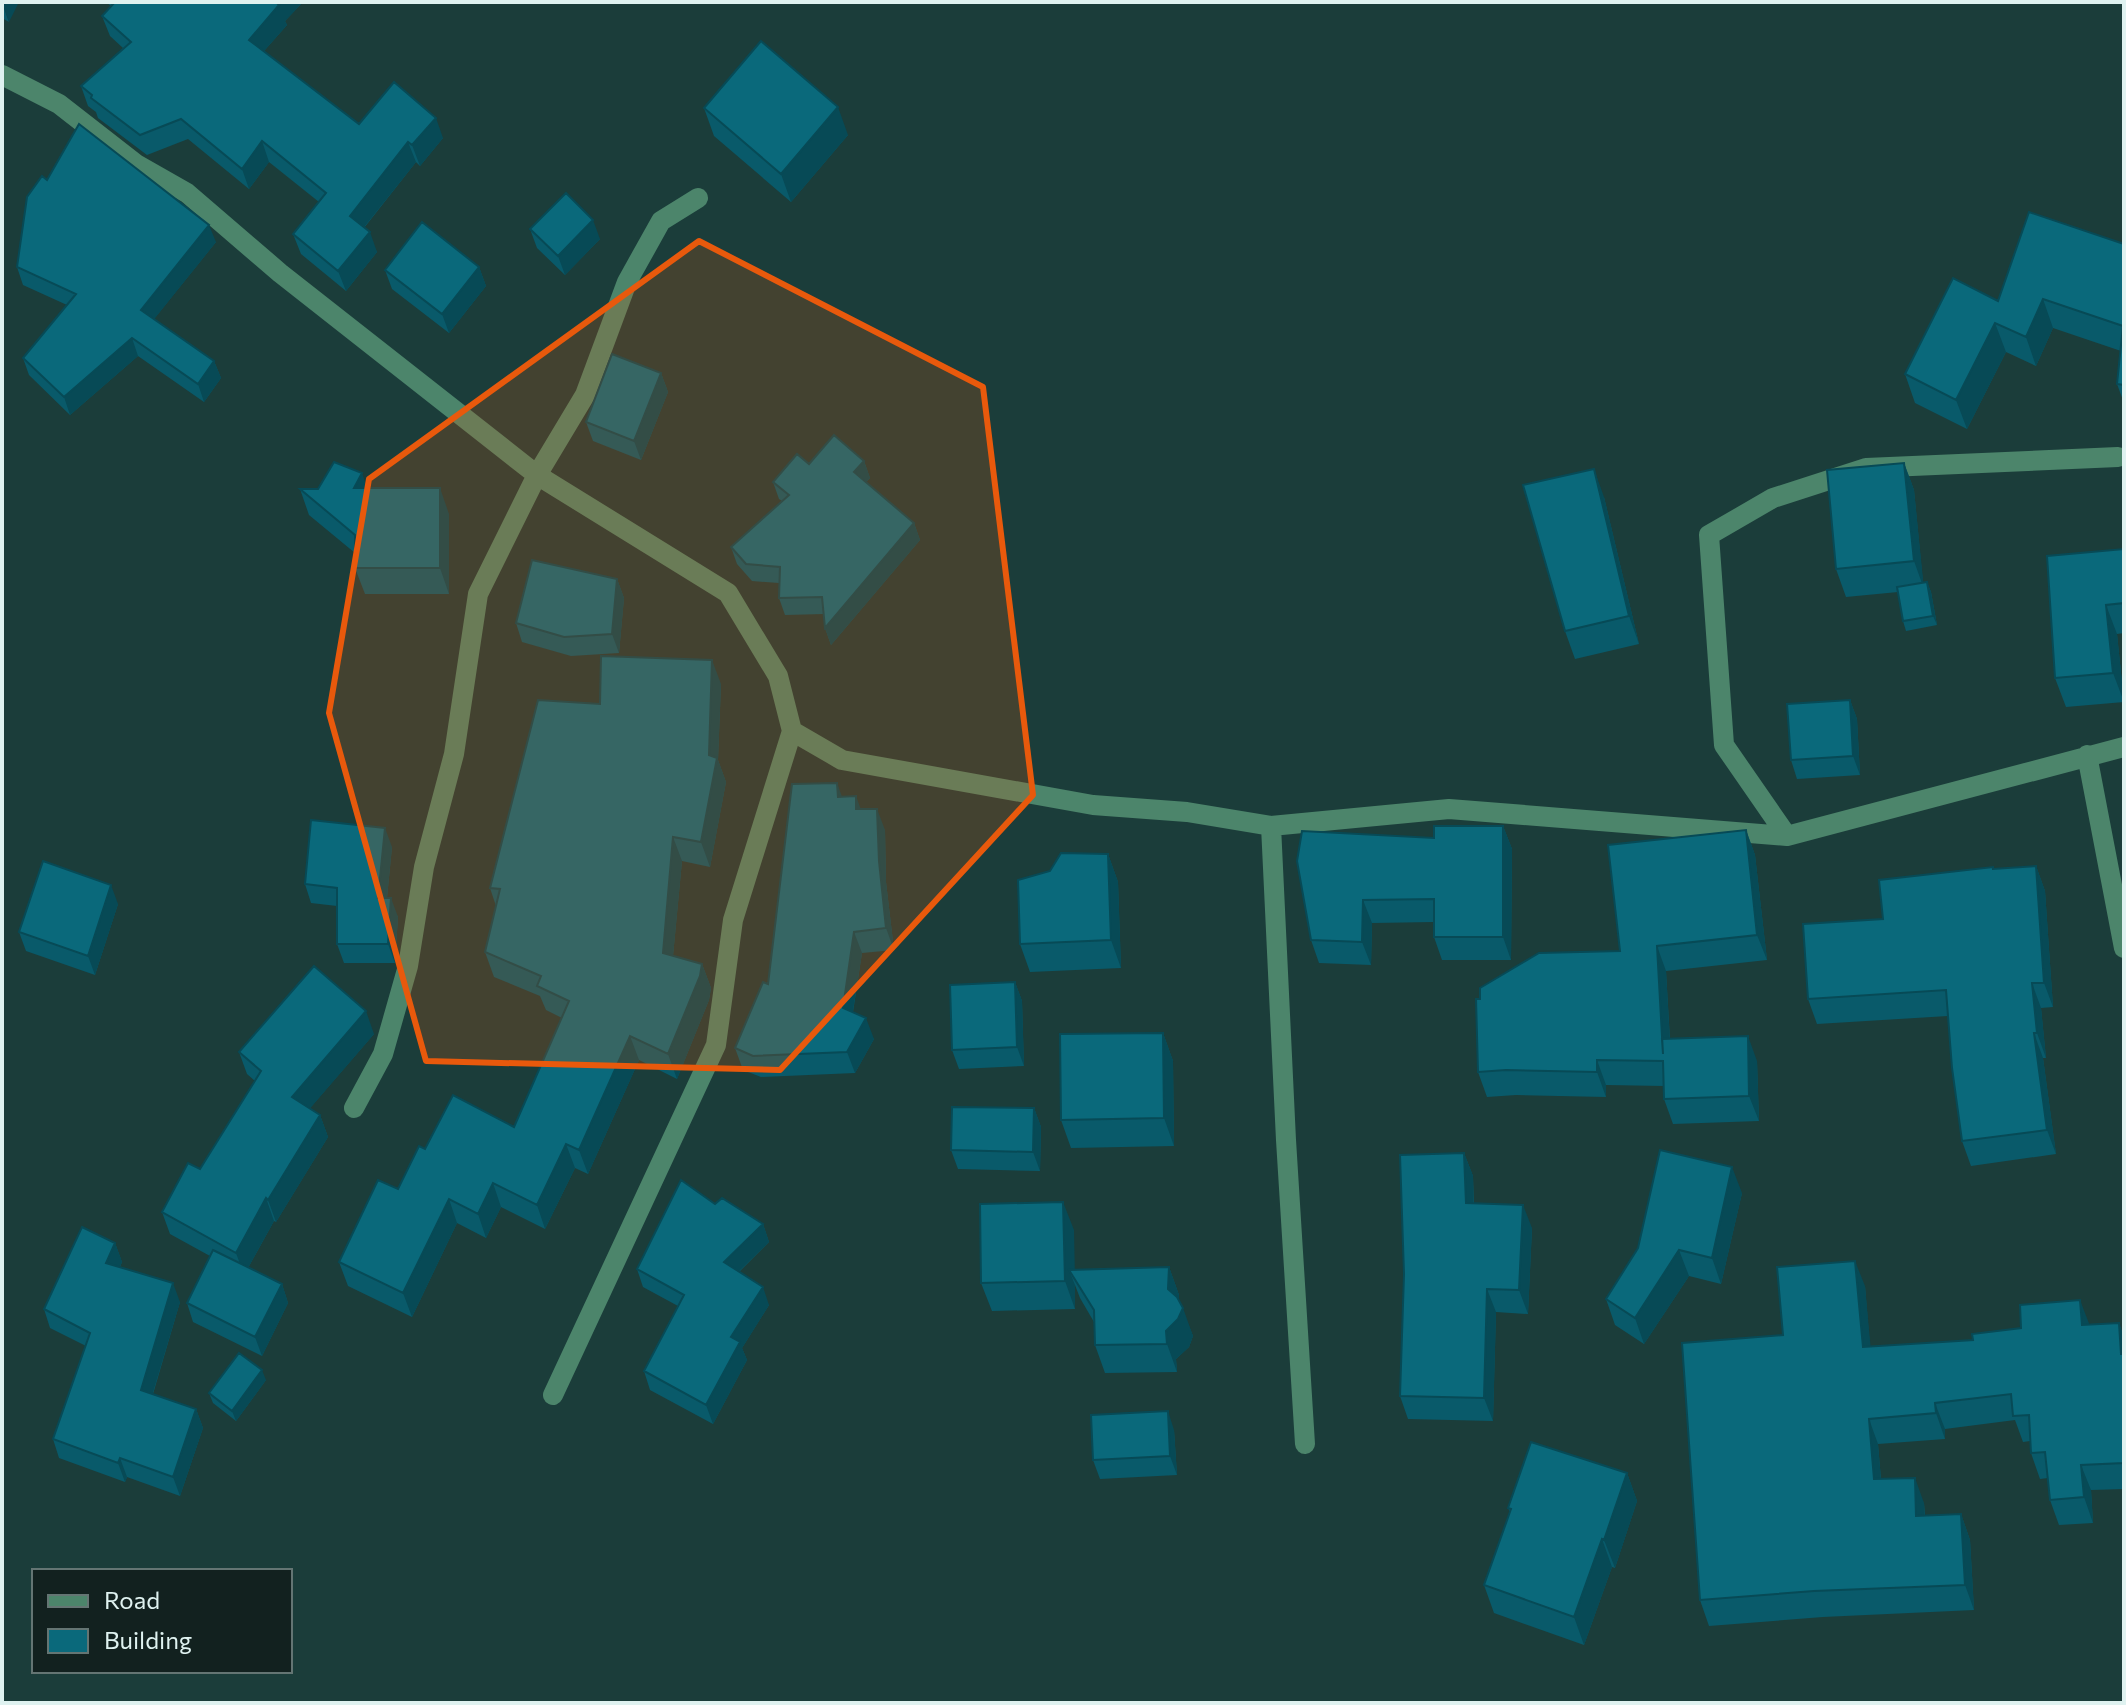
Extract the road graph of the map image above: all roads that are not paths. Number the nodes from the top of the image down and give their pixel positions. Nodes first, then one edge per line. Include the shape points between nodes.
1 (2, 75) edge
2 (698, 198) dead end
3 (2118, 457) dead end
4 (537, 475) junction
5 (792, 731) junction
6 (2124, 747) edge
7 (2087, 755) junction
8 (1271, 826) junction
9 (1787, 836) junction
10 (2124, 948) edge
11 (354, 1108) dead end
12 (553, 1395) dead end
13 (1305, 1444) dead end

1 - 4 street via 59,104 136,164 187,193
2 - 4 street via 661,221 627,282 585,395
3 - 9 street via 1866,468 1773,498 1709,535 1724,745
4 - 5 street via 728,593 778,676
4 - 11 street via 478,594 454,754 424,867 408,966 383,1054
5 - 8 street via 842,760 1093,805 1187,812
5 - 12 street via 733,920 716,1045
6 - 7 street
7 - 9 street
7 - 10 street
8 - 9 street via 1449,809
8 - 13 street

